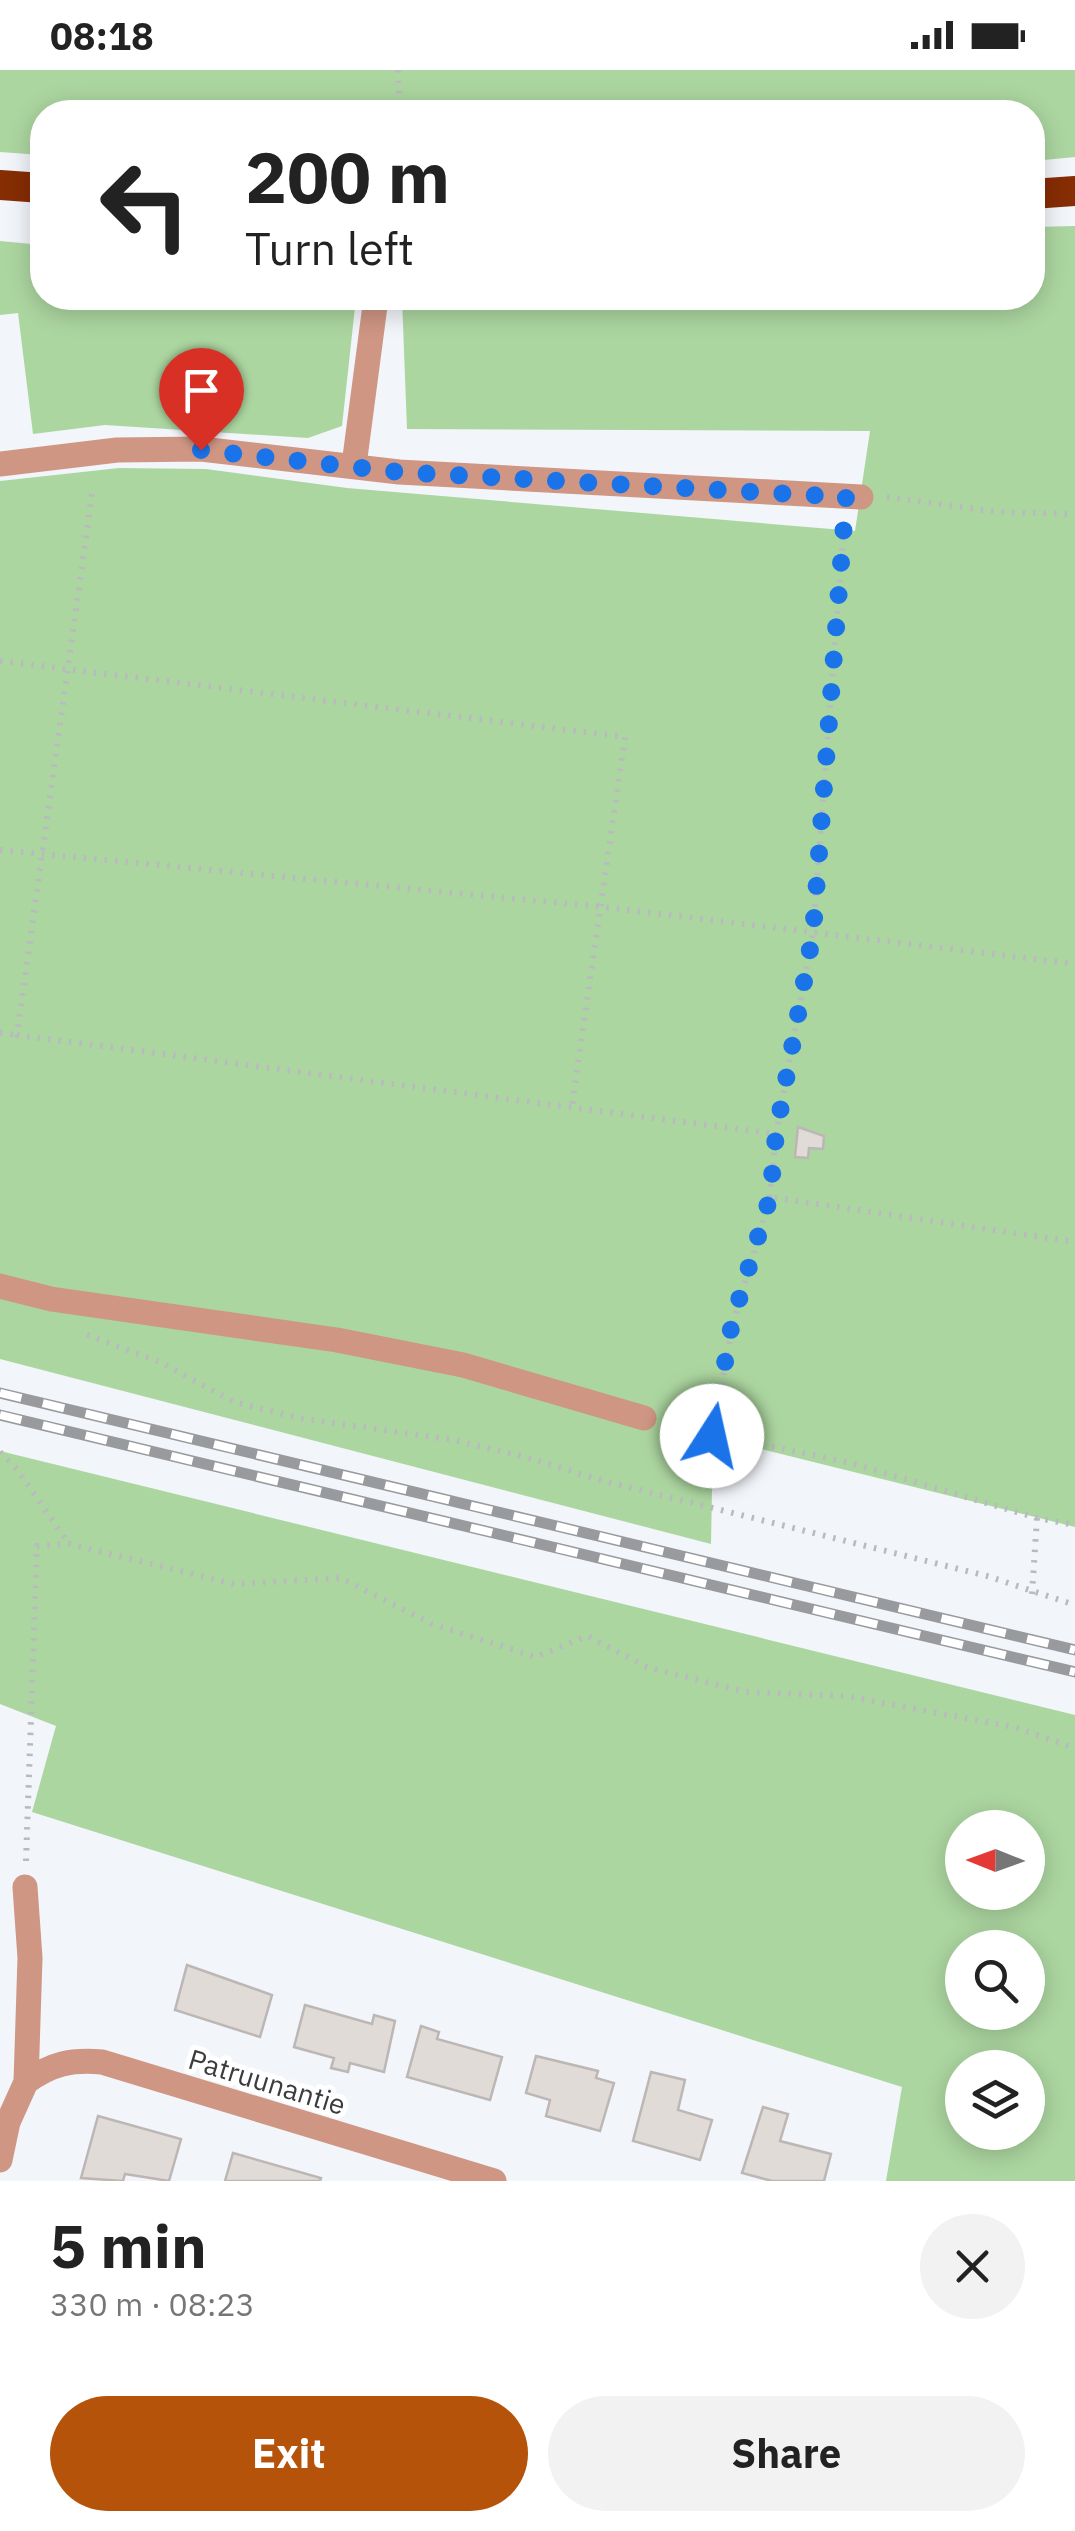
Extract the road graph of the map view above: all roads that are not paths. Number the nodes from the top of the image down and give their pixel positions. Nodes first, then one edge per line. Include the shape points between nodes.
1 (0, 184) edge
2 (30, 187) edge
3 (1075, 191) edge
4 (1045, 193) edge
5 (374, 310) edge
6 (0, 464) edge
7 (354, 465) junction
8 (853, 497) road end
9 (0, 1286) edge
10 (644, 1418) road end
11 (25, 1887) road end
12 (26, 2082) junction
13 (4, 2120) edge
14 (0, 2160) edge
15 (494, 2181) edge

1 - 2 highway
3 - 4 highway
5 - 7 street
6 - 7 street via 117,450 201,450
7 - 8 street
9 - 10 street via 463,1364
11 - 12 street
12 - 13 street
12 - 15 street, Patruunantie via 75,2059 102,2062
13 - 14 street

